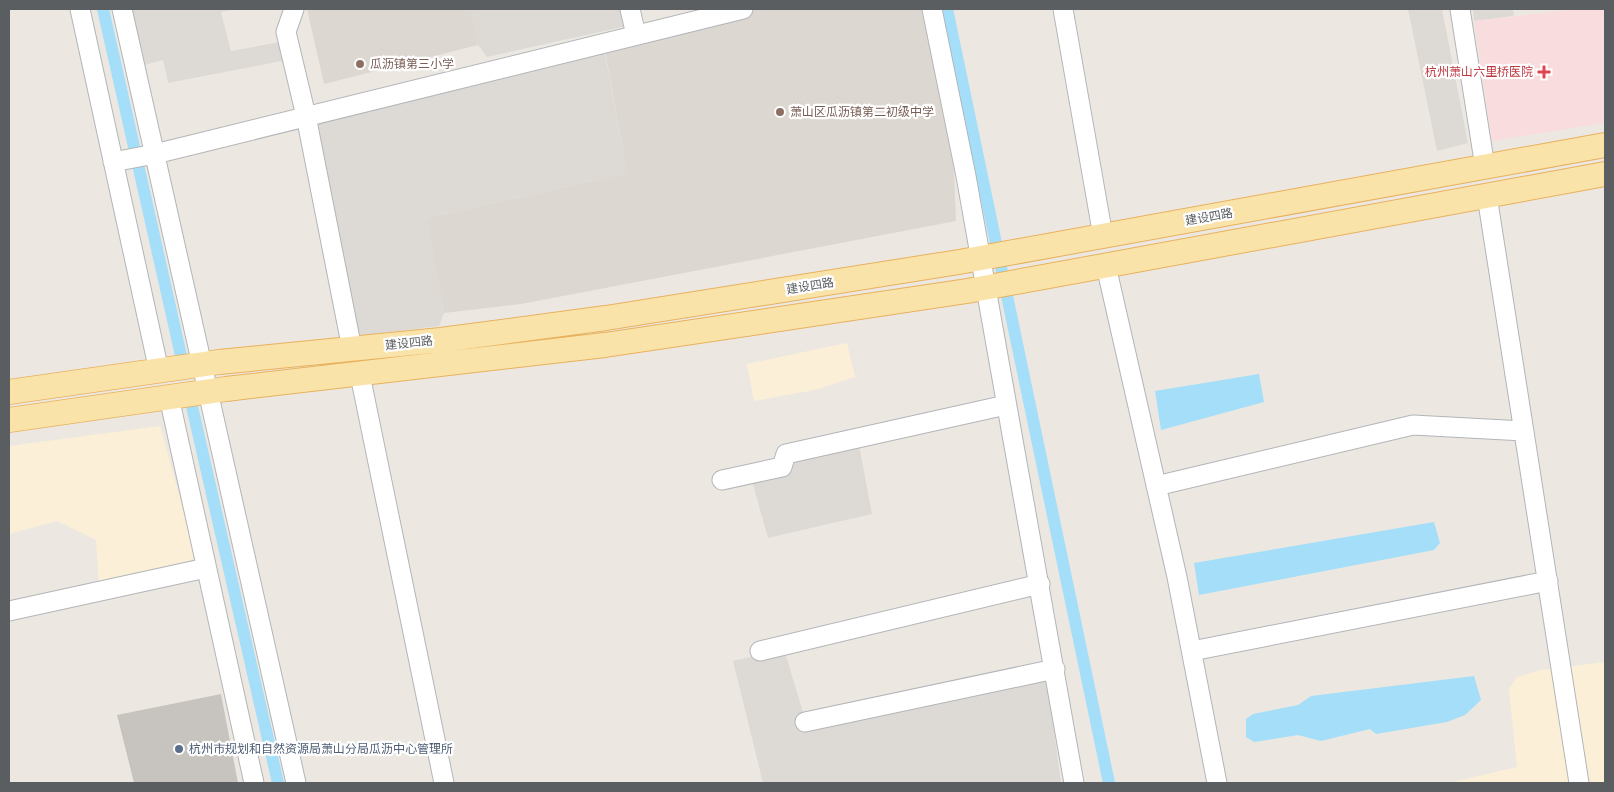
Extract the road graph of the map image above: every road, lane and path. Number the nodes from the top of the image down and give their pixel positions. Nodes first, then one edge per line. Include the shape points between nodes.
1 (80, 9) edge
2 (122, 9) edge
3 (294, 9) edge
4 (630, 9) edge
5 (744, 9) edge
6 (932, 9) edge
7 (1062, 9) edge
8 (1460, 9) edge
9 (636, 35) junction
10 (306, 116) junction
11 (1605, 145) edge
12 (154, 154) junction
13 (114, 161) junction
14 (1485, 167) junction
15 (1605, 174) edge
16 (1487, 196) junction
17 (1103, 236) junction
18 (1106, 266) junction
19 (352, 348) junction
20 (202, 364) junction
21 (159, 371) junction
22 (360, 374) junction
23 (9, 392) edge
24 (209, 392) junction
25 (169, 397) junction
26 (1006, 405) junction
27 (9, 420) edge
28 (1524, 431) junction
29 (722, 480) dead end
30 (1156, 486) junction
31 (206, 568) junction
32 (1548, 581) junction
33 (1040, 584) junction
34 (9, 610) edge
35 (760, 650) dead end
36 (1192, 651) junction
37 (1055, 669) junction
38 (805, 722) dead end
39 (254, 783) edge
40 (296, 783) edge
41 (444, 783) edge
42 (1074, 783) edge
43 (1217, 783) edge
44 (1580, 783) edge

1 - 13 street
2 - 12 street
3 - 10 street via 286,32
4 - 9 street
5 - 9 street
6 - 26 street via 966,176
7 - 17 street
8 - 14 street
9 - 10 street
10 - 12 street
10 - 19 street
11 - 14 main road, 建设四路
12 - 13 street
12 - 20 street
13 - 21 street
14 - 17 main road, 建设四路
15 - 16 main road, 建设四路
16 - 18 main road, 建设四路
16 - 28 street
17 - 19 main road, 建设四路 via 606,318
18 - 22 main road, 建设四路 via 997,286 606,345
18 - 30 street
19 - 20 main road, 建设四路
20 - 21 main road, 建设四路
20 - 24 street
21 - 23 main road, 建设四路
22 - 24 main road, 建设四路
22 - 41 street
24 - 25 main road, 建设四路
24 - 40 street
25 - 27 main road, 建设四路
25 - 31 street
26 - 29 street via 786,454 782,467
26 - 33 street
28 - 30 street via 1413,425
28 - 32 street
30 - 36 street
31 - 34 street
31 - 39 street
32 - 36 street
32 - 44 street
33 - 35 street
33 - 37 street
36 - 43 street
37 - 38 street
37 - 42 street

